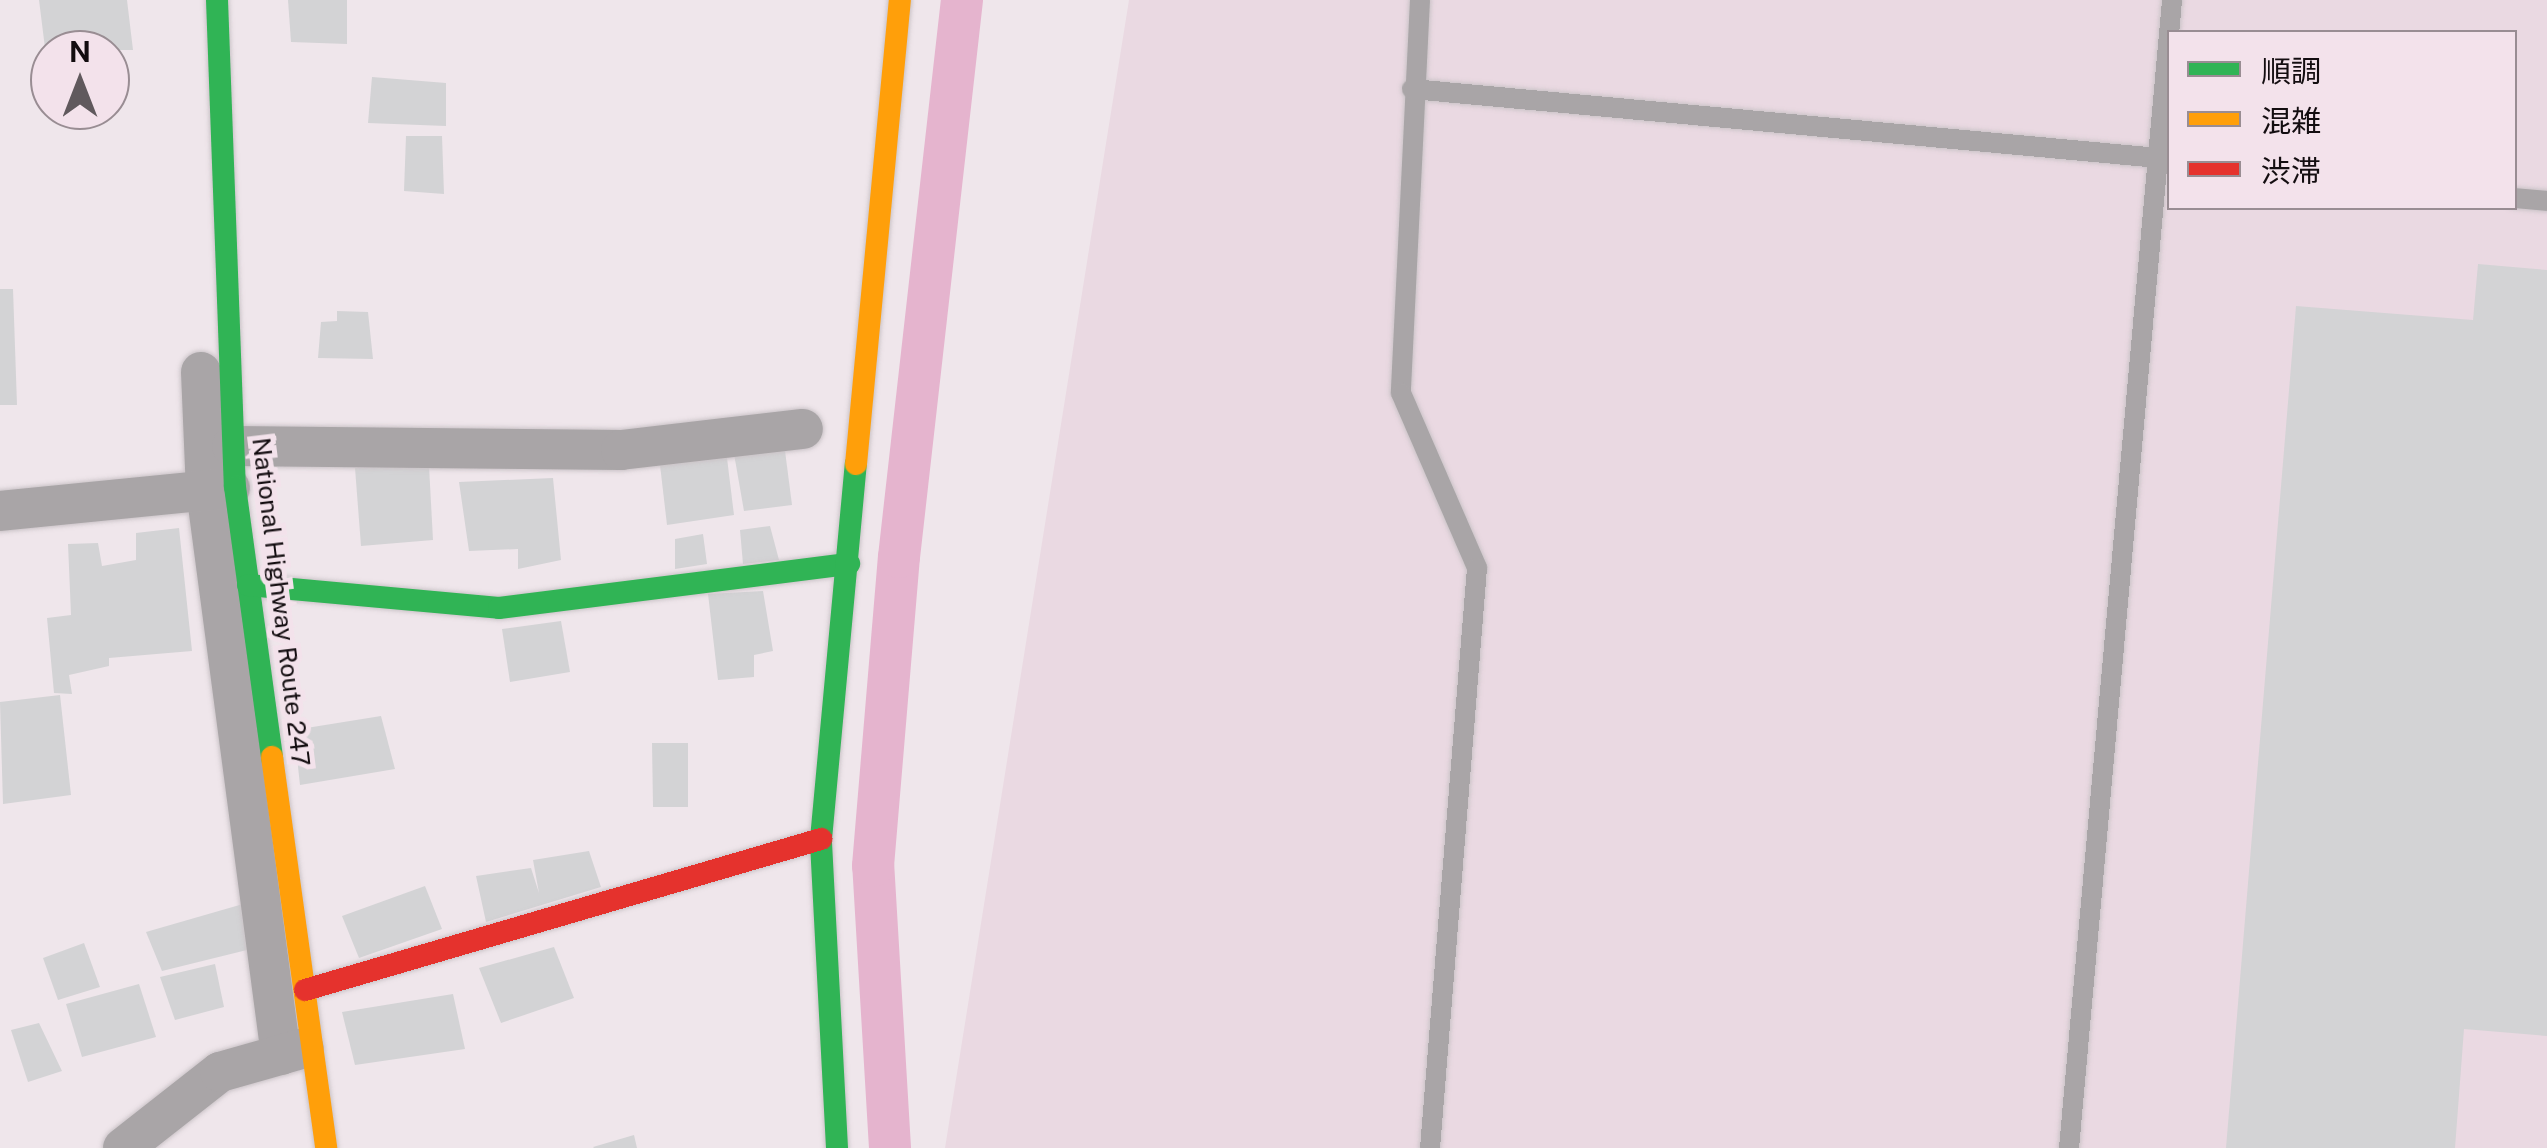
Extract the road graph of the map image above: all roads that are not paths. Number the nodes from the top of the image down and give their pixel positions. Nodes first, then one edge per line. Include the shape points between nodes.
1 (217, 0) edge
2 (900, 0) edge
3 (1420, 0) edge
4 (2172, 0) edge
5 (2170, 30) edge
6 (2167, 79) edge
7 (1412, 89) junction
8 (2162, 158) edge
9 (2517, 198) edge
10 (2547, 201) edge
11 (201, 372) dead end
12 (803, 429) dead end
13 (232, 446) junction
14 (220, 489) junction
15 (0, 511) edge
16 (849, 564) junction
17 (248, 584) junction
18 (821, 839) junction
19 (306, 990) junction
20 (296, 1050) junction
21 (123, 1148) edge
22 (326, 1148) edge
23 (836, 1148) edge
24 (1430, 1148) edge
25 (2069, 1148) edge

1 - 13 main road, National Highway Route 247
2 - 16 main road
3 - 7 lane
4 - 5 lane
6 - 8 lane
7 - 8 lane
7 - 24 lane via 1401,393 1477,568
8 - 25 lane
9 - 10 lane
11 - 14 street
12 - 13 street via 621,450
13 - 14 main road, National Highway Route 247
14 - 15 street
14 - 17 main road, National Highway Route 247
14 - 20 street
16 - 17 main road via 499,608
16 - 18 main road
17 - 19 main road, National Highway Route 247
18 - 19 main road
18 - 23 main road
19 - 20 main road, National Highway Route 247
20 - 21 street via 220,1072
20 - 22 main road, National Highway Route 247

